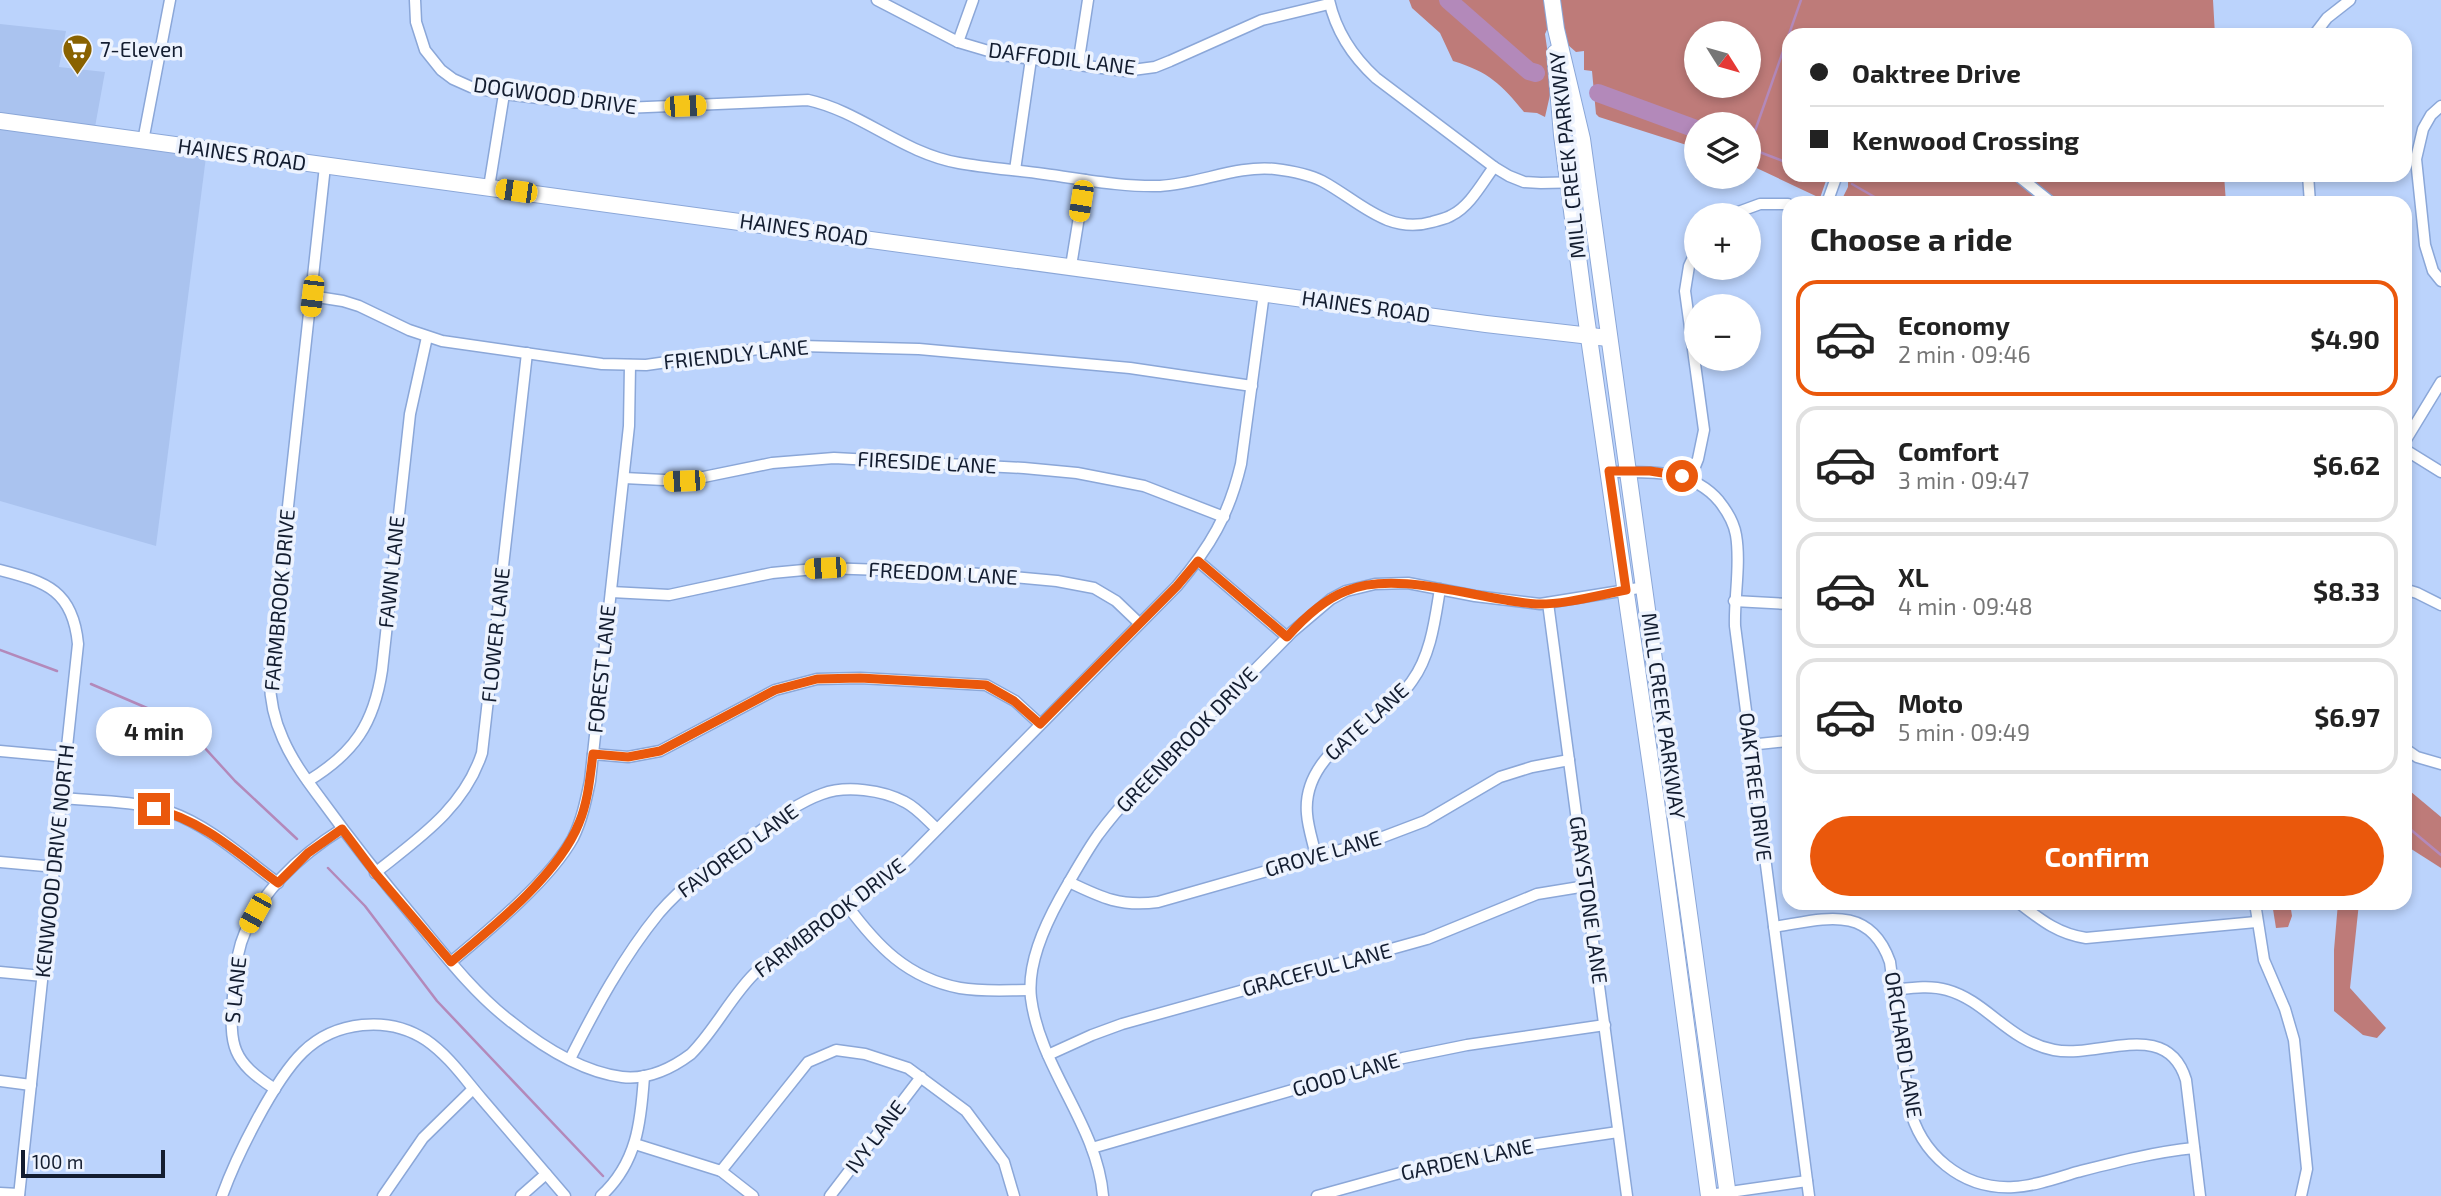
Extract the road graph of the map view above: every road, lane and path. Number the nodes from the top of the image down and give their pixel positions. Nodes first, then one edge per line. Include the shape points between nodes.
1 (170, 0) edge
2 (415, 0) edge
3 (877, 0) edge
4 (973, 0) edge
5 (1088, 0) edge
6 (1552, 0) edge
7 (2350, 0) edge
8 (1329, 2) edge
9 (2319, 28) edge
10 (1556, 29) junction
11 (958, 42) junction
12 (1031, 60) junction
13 (1078, 65) junction
14 (504, 94) junction
15 (2441, 106) edge
16 (0, 121) edge
17 (143, 141) junction
18 (326, 166) junction
19 (1494, 167) junction
20 (1015, 170) junction
21 (1085, 180) junction
22 (1588, 182) junction
23 (2026, 182) edge
24 (1569, 183) junction
25 (489, 187) junction
26 (2043, 196) edge
27 (1761, 204) edge
28 (1782, 204) edge
29 (1071, 266) junction
30 (1687, 280) edge
31 (2441, 281) edge
32 (1264, 293) junction
33 (312, 296) junction
34 (1589, 335) junction
35 (427, 337) junction
36 (1608, 338) junction
37 (527, 354) junction
38 (630, 365) junction
39 (2441, 382) edge
40 (1252, 386) junction
41 (2412, 430) edge
42 (2412, 454) edge
43 (1609, 471) junction
44 (1629, 471) junction
45 (2441, 472) edge
46 (624, 478) junction
47 (1690, 479) junction
48 (1224, 517) junction
49 (1198, 561) junction
50 (0, 570) edge
51 (1645, 587) junction
52 (1440, 589) junction
53 (1626, 590) junction
54 (2412, 591) edge
55 (611, 592) junction
56 (1734, 601) junction
57 (1548, 603) junction
58 (1782, 604) edge
59 (2441, 605) edge
60 (1139, 623) junction
61 (1287, 637) junction
62 (1040, 724) junction
63 (1782, 742) edge
64 (1749, 745) junction
65 (0, 751) edge
66 (593, 754) junction
67 (2412, 754) edge
68 (66, 757) junction
69 (1569, 760) junction
70 (2441, 764) edge
71 (308, 781) junction
72 (62, 798) junction
73 (342, 829) junction
74 (937, 829) junction
75 (1317, 856) junction
76 (0, 862) edge
77 (56, 867) junction
78 (375, 873) junction
79 (1069, 882) junction
80 (278, 883) junction
81 (1586, 886) junction
82 (846, 904) junction
83 (2028, 910) edge
84 (2255, 910) edge
85 (2256, 922) junction
86 (1774, 928) junction
87 (451, 962) junction
88 (0, 972) edge
89 (43, 976) junction
90 (1894, 989) junction
91 (1030, 990) junction
92 (1605, 1025) junction
93 (1048, 1055) junction
94 (570, 1059) junction
95 (644, 1076) junction
96 (921, 1077) junction
97 (0, 1082) edge
98 (31, 1085) junction
99 (275, 1089) junction
100 (473, 1089) junction
101 (1618, 1132) junction
102 (635, 1144) junction
103 (1092, 1148) junction
104 (2194, 1148) junction
105 (721, 1171) junction
106 (546, 1174) junction
107 (1807, 1181) junction
108 (0, 1193) edge
109 (1727, 1194) edge
110 (19, 1195) edge
111 (1709, 1195) edge
112 (222, 1196) edge
113 (383, 1196) edge
114 (521, 1196) edge
115 (565, 1196) edge
116 (601, 1196) edge
117 (753, 1196) edge
118 (830, 1196) edge
119 (1014, 1196) edge
120 (1103, 1196) edge
121 (1317, 1196) edge
122 (1627, 1196) edge
123 (1809, 1196) edge
124 (2200, 1196) edge
125 (2301, 1196) edge

1 - 17 street
2 - 14 street, DOGWOOD DRIVE via 420,38 441,70 462,84
3 - 11 street, DAFFODIL LANE
4 - 11 street
5 - 13 street
6 - 10 main road, MILL CREEK PARKWAY
7 - 9 street
8 - 13 street, DAFFODIL LANE via 1262,20 1155,67 1125,71
8 - 19 street via 1340,34 1360,63
10 - 22 main road, MILL CREEK PARKWAY
10 - 24 main road, MILL CREEK PARKWAY
11 - 12 street, DAFFODIL LANE
12 - 13 street, DAFFODIL LANE
12 - 20 street
14 - 20 street, DOGWOOD DRIVE via 635,108 808,100 832,107 933,157
14 - 25 street
15 - 31 street via 2423,129 2416,159 2425,245
16 - 17 main road, HAINES ROAD
17 - 18 main road, HAINES ROAD
18 - 25 main road, HAINES ROAD
18 - 33 street, FARMBROOK DRIVE
19 - 21 street, DOGWOOD DRIVE via 1452,216 1411,225 1384,220 1320,180 1289,171 1258,169 1158,186
19 - 24 street via 1524,182
20 - 21 street, DOGWOOD DRIVE
21 - 29 street
22 - 24 street
22 - 36 main road, MILL CREEK PARKWAY
23 - 26 street
24 - 34 main road, MILL CREEK PARKWAY
25 - 29 main road, HAINES ROAD
27 - 28 street
29 - 32 main road, HAINES ROAD
30 - 47 street via 1704,430
32 - 34 main road, HAINES ROAD
32 - 40 street, FARMBROOK DRIVE
33 - 35 street, FRIENDLY LANE via 359,306
33 - 71 street, FARMBROOK DRIVE via 269,689 276,724
34 - 36 main road, HAINES ROAD
34 - 43 main road, MILL CREEK PARKWAY
35 - 37 street, FRIENDLY LANE
35 - 71 street, FAWN LANE via 410,414 382,670 374,706 364,731 344,755
36 - 44 main road, MILL CREEK PARKWAY
37 - 38 street, FRIENDLY LANE
37 - 78 street, FLOWER LANE via 482,753 451,809
38 - 40 street, FRIENDLY LANE via 801,345 1021,357
38 - 46 street, FOREST LANE
39 - 41 street
40 - 48 street, FARMBROOK DRIVE via 1241,464
42 - 45 street
43 - 44 street, OAKTREE DRIVE
43 - 53 main road, MILL CREEK PARKWAY
44 - 47 street, OAKTREE DRIVE via 1666,472
44 - 51 main road, MILL CREEK PARKWAY
46 - 48 street, FIRESIDE LANE via 684,481 758,465 834,458 1024,467 1144,486
46 - 55 street, FOREST LANE
47 - 56 street, OAKTREE DRIVE via 1714,495 1731,521 1737,550
48 - 49 street, FARMBROOK DRIVE
49 - 60 street, FARMBROOK DRIVE
49 - 61 street
50 - 68 street, KENWOOD DRIVE NORTH via 47,586 62,596 73,614 77,666
51 - 53 street, GREENBROOK DRIVE
51 - 109 main road, MILL CREEK PARKWAY
52 - 57 street, GREENBROOK DRIVE
52 - 61 street, GREENBROOK DRIVE via 1393,582 1354,588 1331,599
52 - 75 street, GATE LANE via 1429,643 1413,681 1330,752 1316,772 1307,803
53 - 57 street, GREENBROOK DRIVE
53 - 111 main road, MILL CREEK PARKWAY
54 - 59 street
55 - 60 street, FREEDOM LANE via 669,595 772,573 825,568 970,573 1087,586 1106,594
55 - 66 street, FOREST LANE
56 - 58 street
56 - 64 street, OAKTREE DRIVE
57 - 69 street, GRAYSTONE LANE
60 - 62 street, FARMBROOK DRIVE
61 - 79 street, GREENBROOK DRIVE via 1122,806
62 - 66 street via 986,685 817,679 775,690 660,751 628,757
62 - 74 street, FARMBROOK DRIVE
63 - 64 street
64 - 86 street, OAKTREE DRIVE
65 - 68 street
66 - 87 street, FOREST LANE via 583,812 565,850 510,910
67 - 70 street
68 - 72 street, KENWOOD DRIVE NORTH
69 - 75 street, GROVE LANE via 1508,774 1409,828
69 - 81 street, GRAYSTONE LANE
71 - 73 street, FARMBROOK DRIVE
72 - 77 street, KENWOOD DRIVE NORTH
72 - 80 street via 169,812 198,826
73 - 78 street, FARMBROOK DRIVE
73 - 80 street, S LANE via 308,853
74 - 82 street, FARMBROOK DRIVE via 896,871
74 - 94 street, FAVORED LANE via 911,806 887,794 842,790 808,800 721,858 661,911 612,983
75 - 79 street, GROVE LANE via 1141,904 1114,902
76 - 77 street
77 - 89 street, KENWOOD DRIVE NORTH
78 - 87 street, FARMBROOK DRIVE
79 - 91 street, GREENBROOK DRIVE via 1043,932
80 - 99 street, S LANE via 255,913 241,942 231,1022 239,1059
81 - 92 street, GRAYSTONE LANE
81 - 93 street, GRACEFUL LANE via 1537,894 1427,939 1122,1024
82 - 91 street via 896,961 928,978 960,988
82 - 95 street, FARMBROOK DRIVE via 753,975 691,1054
83 - 85 street via 2049,926 2086,938
84 - 85 street
85 - 125 street via 2264,960 2294,1040 2307,1169
86 - 90 street, ORCHARD LANE via 1836,917 1858,923 1887,951
86 - 107 street, OAKTREE DRIVE
87 - 94 street, FARMBROOK DRIVE via 508,1020
88 - 89 street
89 - 98 street, KENWOOD DRIVE NORTH
90 - 104 street via 1948,990 2015,1035 2056,1051 2144,1044 2166,1050 2179,1063 2186,1080
90 - 104 street, ORCHARD LANE via 1916,1127 1937,1159 1963,1177 1984,1185 2015,1187 2148,1154
91 - 93 street, GREENBROOK DRIVE
92 - 101 street, GRAYSTONE LANE
92 - 103 street, GOOD LANE via 1403,1058
93 - 103 street, GREENBROOK DRIVE
94 - 95 street, FARMBROOK DRIVE via 603,1073
95 - 102 street
96 - 105 street via 865,1054 836,1050 808,1062
96 - 118 street, IVY LANE
96 - 119 street via 966,1111 1004,1162
97 - 98 street
98 - 110 street, KENWOOD DRIVE NORTH
99 - 100 street via 315,1042 337,1030 368,1024 398,1027 427,1041
99 - 112 street
100 - 106 street
100 - 113 street via 423,1138
101 - 121 street, GARDEN LANE via 1451,1159
101 - 122 street, GRAYSTONE LANE
102 - 105 street
102 - 116 street via 626,1166
103 - 120 street, GREENBROOK DRIVE
104 - 124 street
105 - 117 street
106 - 114 street
106 - 115 street
107 - 109 street
107 - 123 street, OAKTREE DRIVE
108 - 110 street
109 - 111 street

